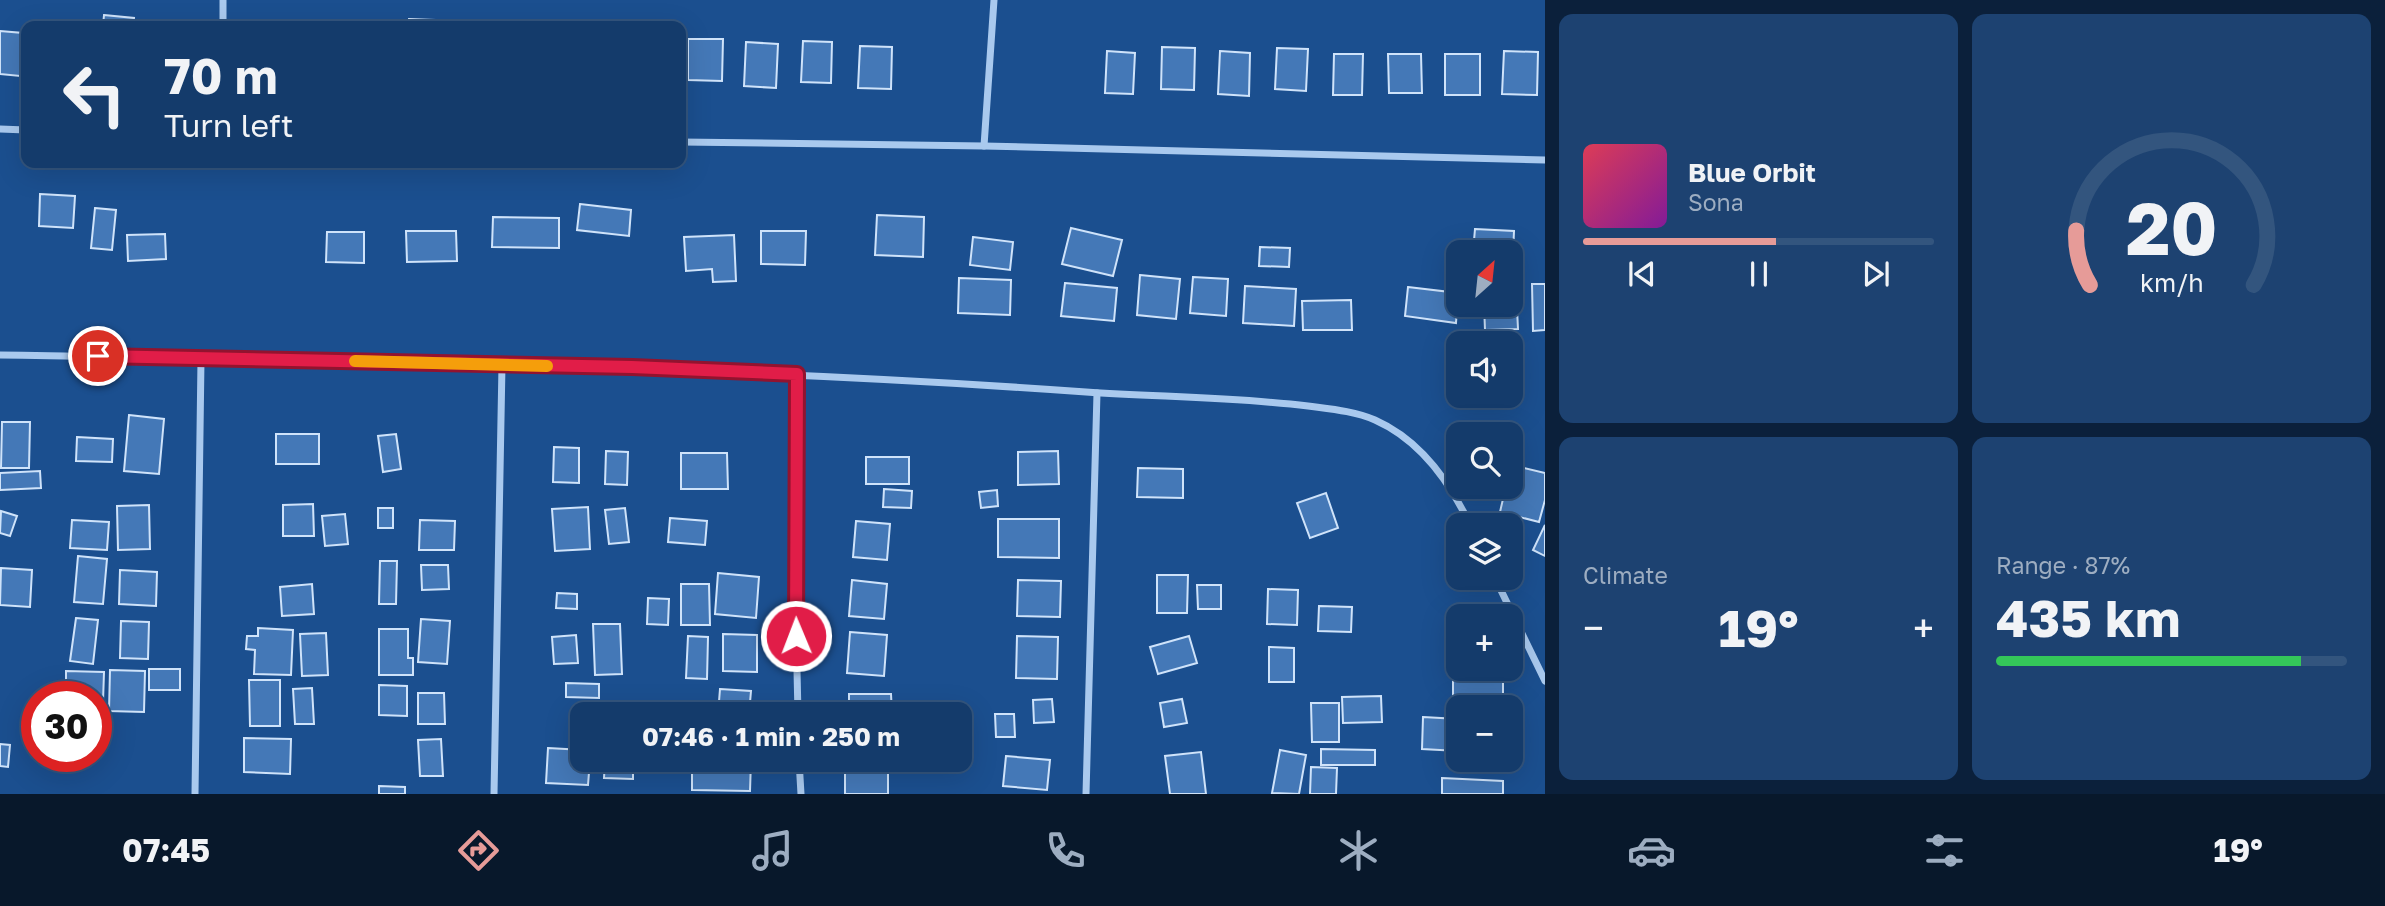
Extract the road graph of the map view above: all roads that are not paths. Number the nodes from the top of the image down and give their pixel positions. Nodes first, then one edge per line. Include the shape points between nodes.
1 (223, 0) edge
2 (994, 0) edge
3 (223, 21) edge
4 (0, 129) edge
5 (21, 130) edge
6 (686, 142) edge
7 (984, 146) junction
8 (1545, 160) edge
9 (0, 355) edge
10 (201, 359) junction
11 (502, 365) junction
12 (797, 374) junction
13 (1097, 393) junction
14 (1465, 513) edge
15 (1501, 590) edge
16 (1545, 681) edge
17 (798, 702) edge
18 (800, 772) edge
19 (195, 794) edge
20 (494, 794) edge
21 (802, 794) edge
22 (1086, 794) edge

1 - 3 street
2 - 7 street
4 - 5 street
6 - 7 street
7 - 8 street
9 - 10 street
10 - 11 street
10 - 19 street
11 - 12 street
11 - 20 street
12 - 13 street
12 - 17 street
13 - 14 street via 1274,402 1373,419 1422,451
13 - 22 street
15 - 16 street
18 - 21 street

